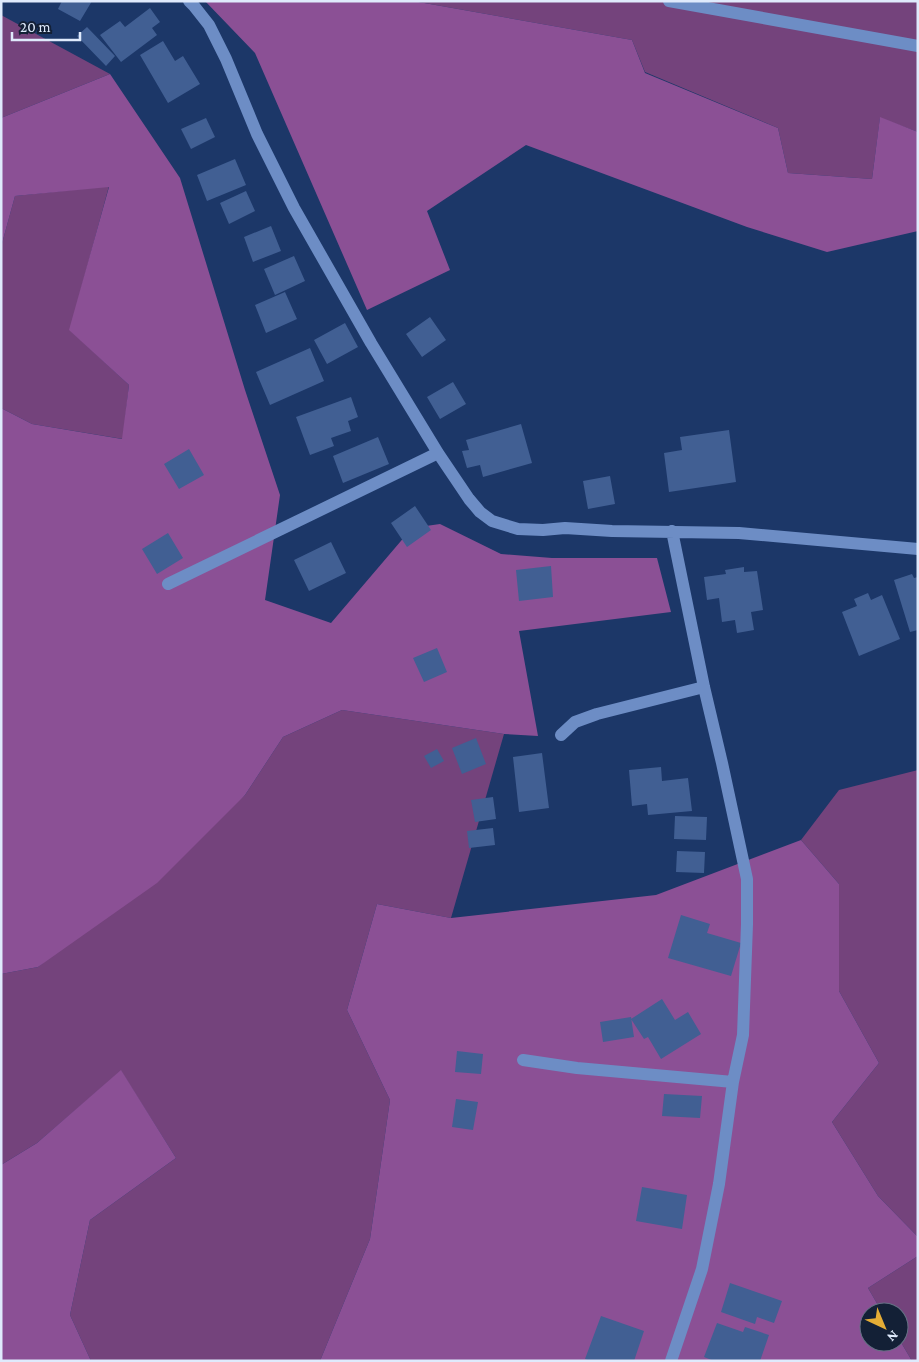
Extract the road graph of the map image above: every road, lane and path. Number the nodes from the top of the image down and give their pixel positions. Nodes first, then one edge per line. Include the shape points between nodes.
1 (188, 1) edge
2 (669, 1) edge
3 (918, 46) edge
4 (438, 453) junction
5 (672, 531) junction
6 (918, 549) edge
7 (168, 584) dead end
8 (704, 687) junction
9 (561, 735) dead end
10 (523, 1060) dead end
11 (733, 1082) junction
12 (671, 1361) edge

1 - 4 street via 209,25 294,208
2 - 3 street
4 - 5 street via 480,512 518,529
4 - 7 street
5 - 6 street via 739,533
5 - 8 street
8 - 9 street via 597,714 575,722
8 - 11 street via 747,879 743,1035
10 - 11 street
11 - 12 street via 719,1184 702,1269

